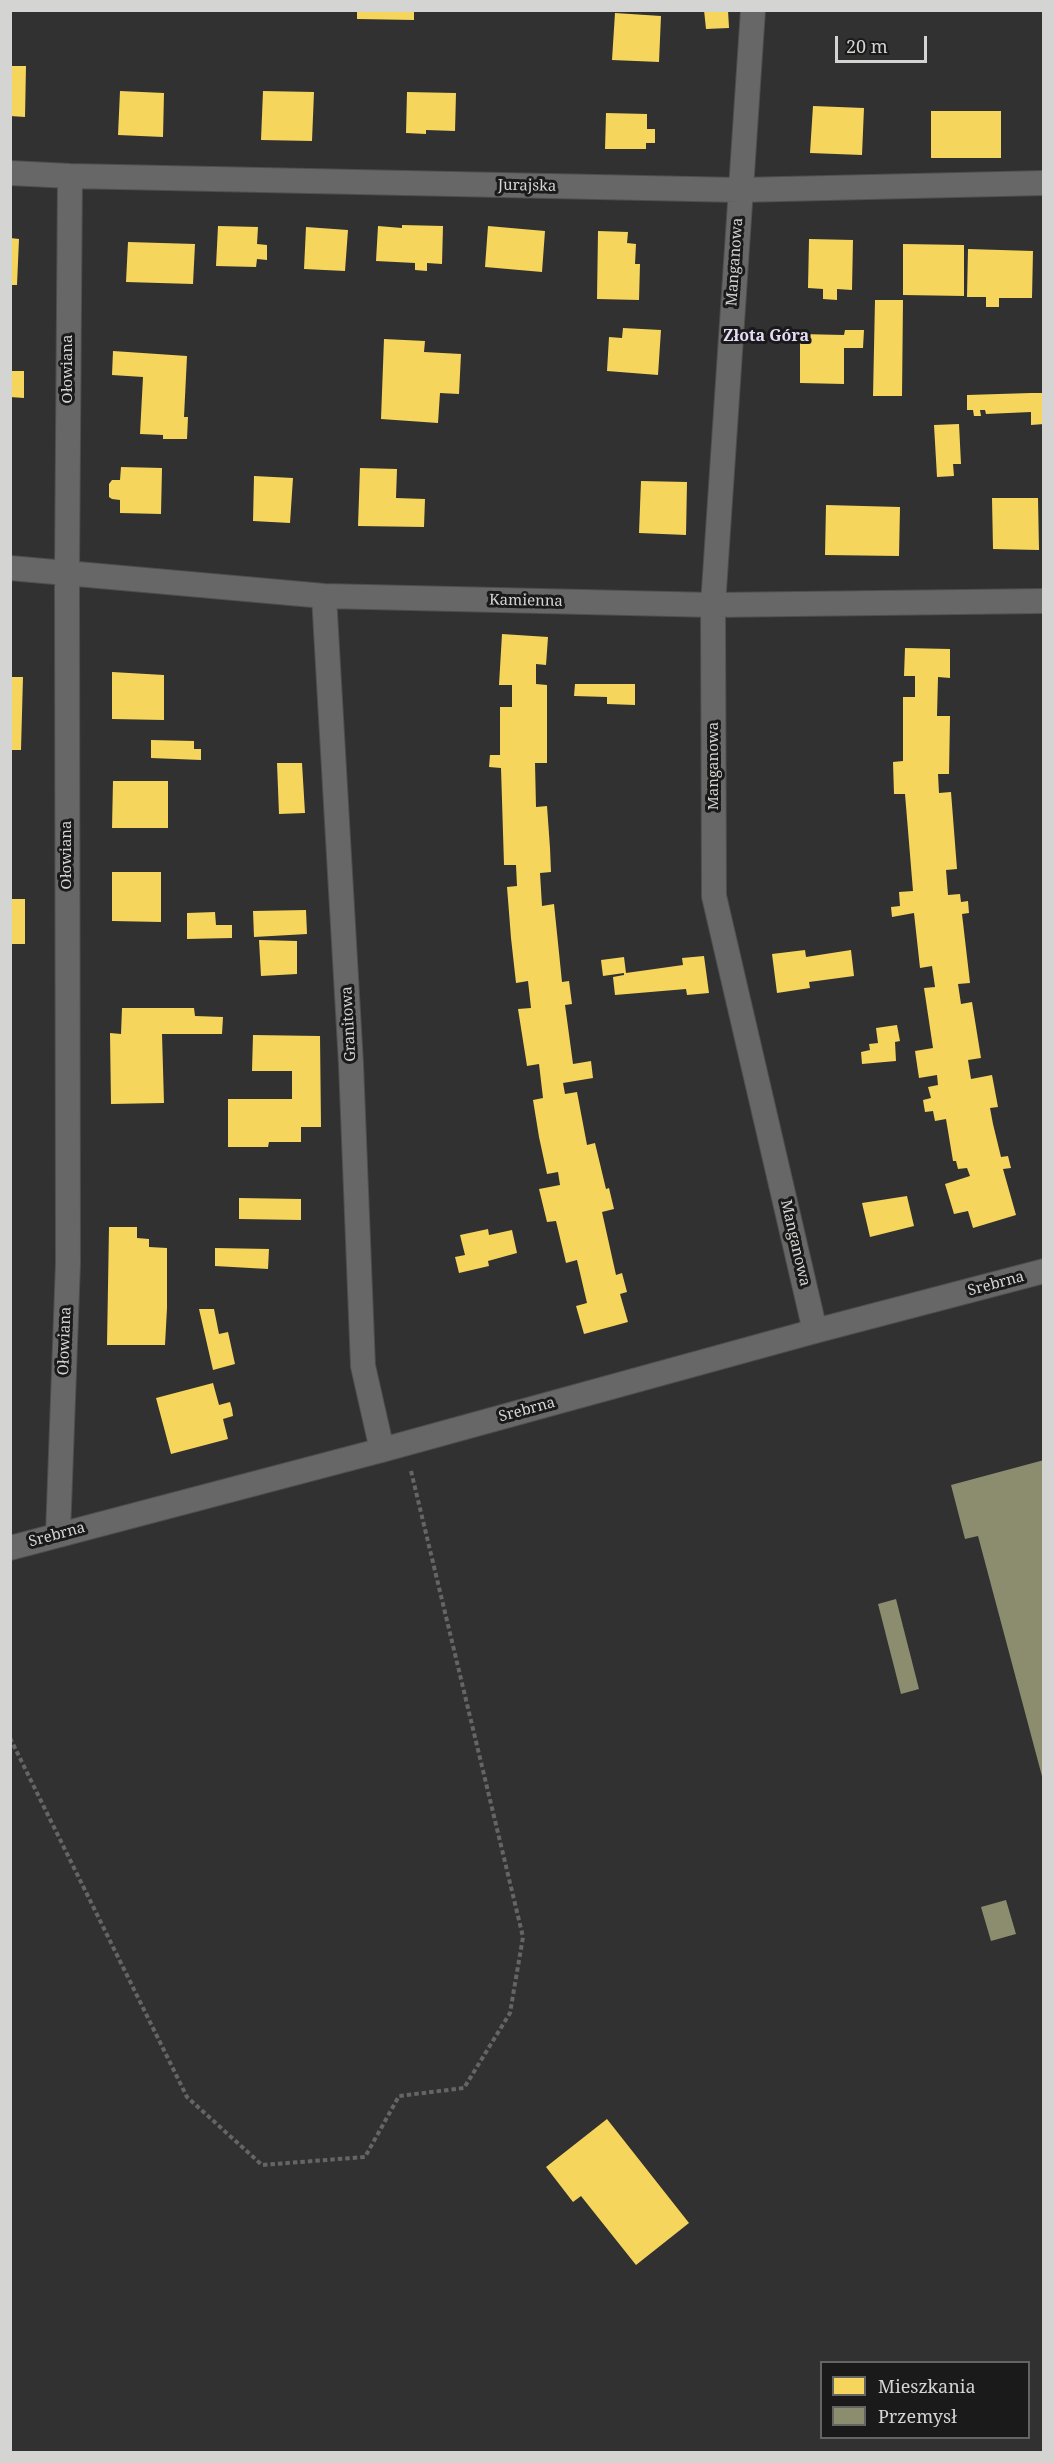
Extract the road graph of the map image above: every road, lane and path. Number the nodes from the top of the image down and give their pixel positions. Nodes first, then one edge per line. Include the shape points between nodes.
1 (753, 10) edge
2 (10, 172) edge
3 (70, 176) junction
4 (1044, 183) edge
5 (740, 190) junction
6 (10, 568) edge
7 (67, 572) junction
8 (324, 596) junction
9 (1044, 601) edge
10 (713, 605) junction
11 (1044, 1271) edge
12 (815, 1331) junction
13 (382, 1450) junction
14 (58, 1534) junction
15 (10, 1548) edge
16 (10, 1738) edge

1 - 5 street, Manganowa
2 - 3 street, Jurajska
3 - 5 street, Jurajska
3 - 7 street, Ołowiana
4 - 5 street, Jurajska
5 - 10 street, Manganowa
6 - 7 street, Kamienna
7 - 8 street, Kamienna
7 - 14 street, Ołowiana via 68,1263
8 - 10 street, Kamienna
8 - 13 street, Granitowa via 351,1064 363,1366
9 - 10 street, Kamienna
10 - 12 street, Manganowa via 714,896
11 - 12 street, Srebrna
12 - 13 street, Srebrna
13 - 14 street, Srebrna
13 - 16 path via 413,1473 523,1936 510,2013 464,2088 399,2096 365,2157 262,2165 188,2097
14 - 15 street, Srebrna

